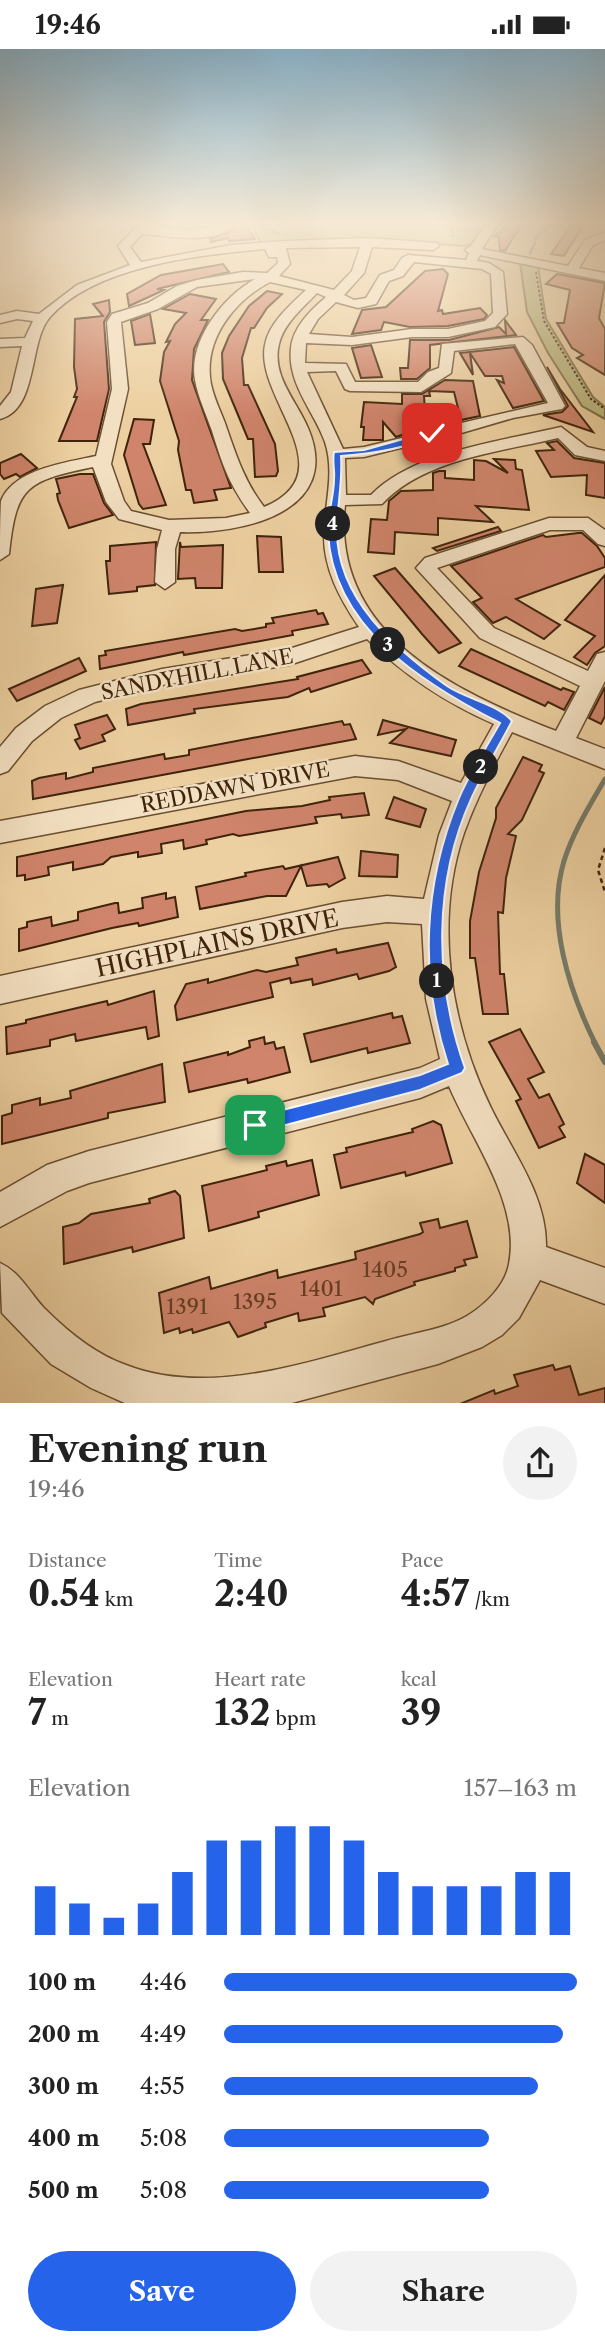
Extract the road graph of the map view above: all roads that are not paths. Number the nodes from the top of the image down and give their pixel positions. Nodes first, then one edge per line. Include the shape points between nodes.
1 (84, 287) edge
2 (188, 287) edge
3 (250, 287) edge
4 (296, 287) edge
5 (344, 287) edge
6 (379, 287) edge
7 (498, 287) edge
8 (311, 291) junction
9 (334, 297) junction
10 (0, 319) edge
11 (41, 319) junction
12 (300, 338) junction
13 (29, 342) junction
14 (0, 343) edge
15 (341, 367) joint
16 (300, 372) junction
17 (273, 376) junction
18 (0, 414) edge
19 (337, 454) junction
20 (605, 456) edge
21 (103, 460) junction
22 (337, 500) junction
23 (261, 516) junction
24 (172, 526) junction
25 (605, 540) edge
26 (0, 554) edge
27 (165, 582) dead end
28 (373, 629) junction
29 (605, 660) edge
30 (592, 682) junction
31 (507, 721) junction
32 (562, 743) junction
33 (605, 759) edge
34 (0, 764) edge
35 (466, 796) junction
36 (0, 832) edge
37 (436, 913) junction
38 (0, 990) edge
39 (457, 1068) junction
40 (0, 1210) edge
41 (528, 1258) junction
42 (0, 1281) edge
43 (605, 1286) edge

1 - 11 street
2 - 21 street via 115,319 120,389
3 - 23 street via 228,306 214,328 205,348 202,378 237,483
4 - 8 street
5 - 9 street
6 - 9 street via 371,301 354,305
7 - 12 street via 500,314 490,324 377,340
8 - 9 street
8 - 17 street via 277,331 271,350
9 - 12 street via 313,316
10 - 11 street via 17,315
11 - 13 street
12 - 16 street
13 - 14 street
13 - 18 street via 21,389
15 - 16 street
15 - 19 lane via 350,386 421,387 446,370 447,347 518,340 557,406 439,430 364,452
16 - 17 street via 281,380
16 - 19 street
17 - 23 street via 302,436 307,463 296,491
19 - 22 street
20 - 22 street via 581,451 561,432 439,462 391,484 370,502
21 - 24 street via 115,502 125,516
21 - 26 street via 64,468 19,489 9,505
22 - 28 street via 332,532 336,560 353,601
23 - 24 street via 223,524
24 - 27 street
25 - 30 street via 588,524 555,523 432,562 426,568 487,632
28 - 31 street via 422,675 468,704
28 - 34 street, SANDYHILL LANE via 303,654 85,696 40,720
29 - 30 street
30 - 32 street
31 - 32 street
31 - 35 street
32 - 33 street
35 - 36 street, REDDAWN DRIVE via 408,772 355,766
35 - 37 street via 440,877
37 - 38 street, HIGHPLAINS DRIVE via 387,909 342,915
37 - 39 street via 435,969
39 - 40 street via 420,1083 89,1167 30,1191
39 - 41 street via 522,1202
41 - 42 street via 515,1295 498,1315 470,1334 239,1399 195,1401 112,1380 72,1358 43,1335
41 - 43 street

